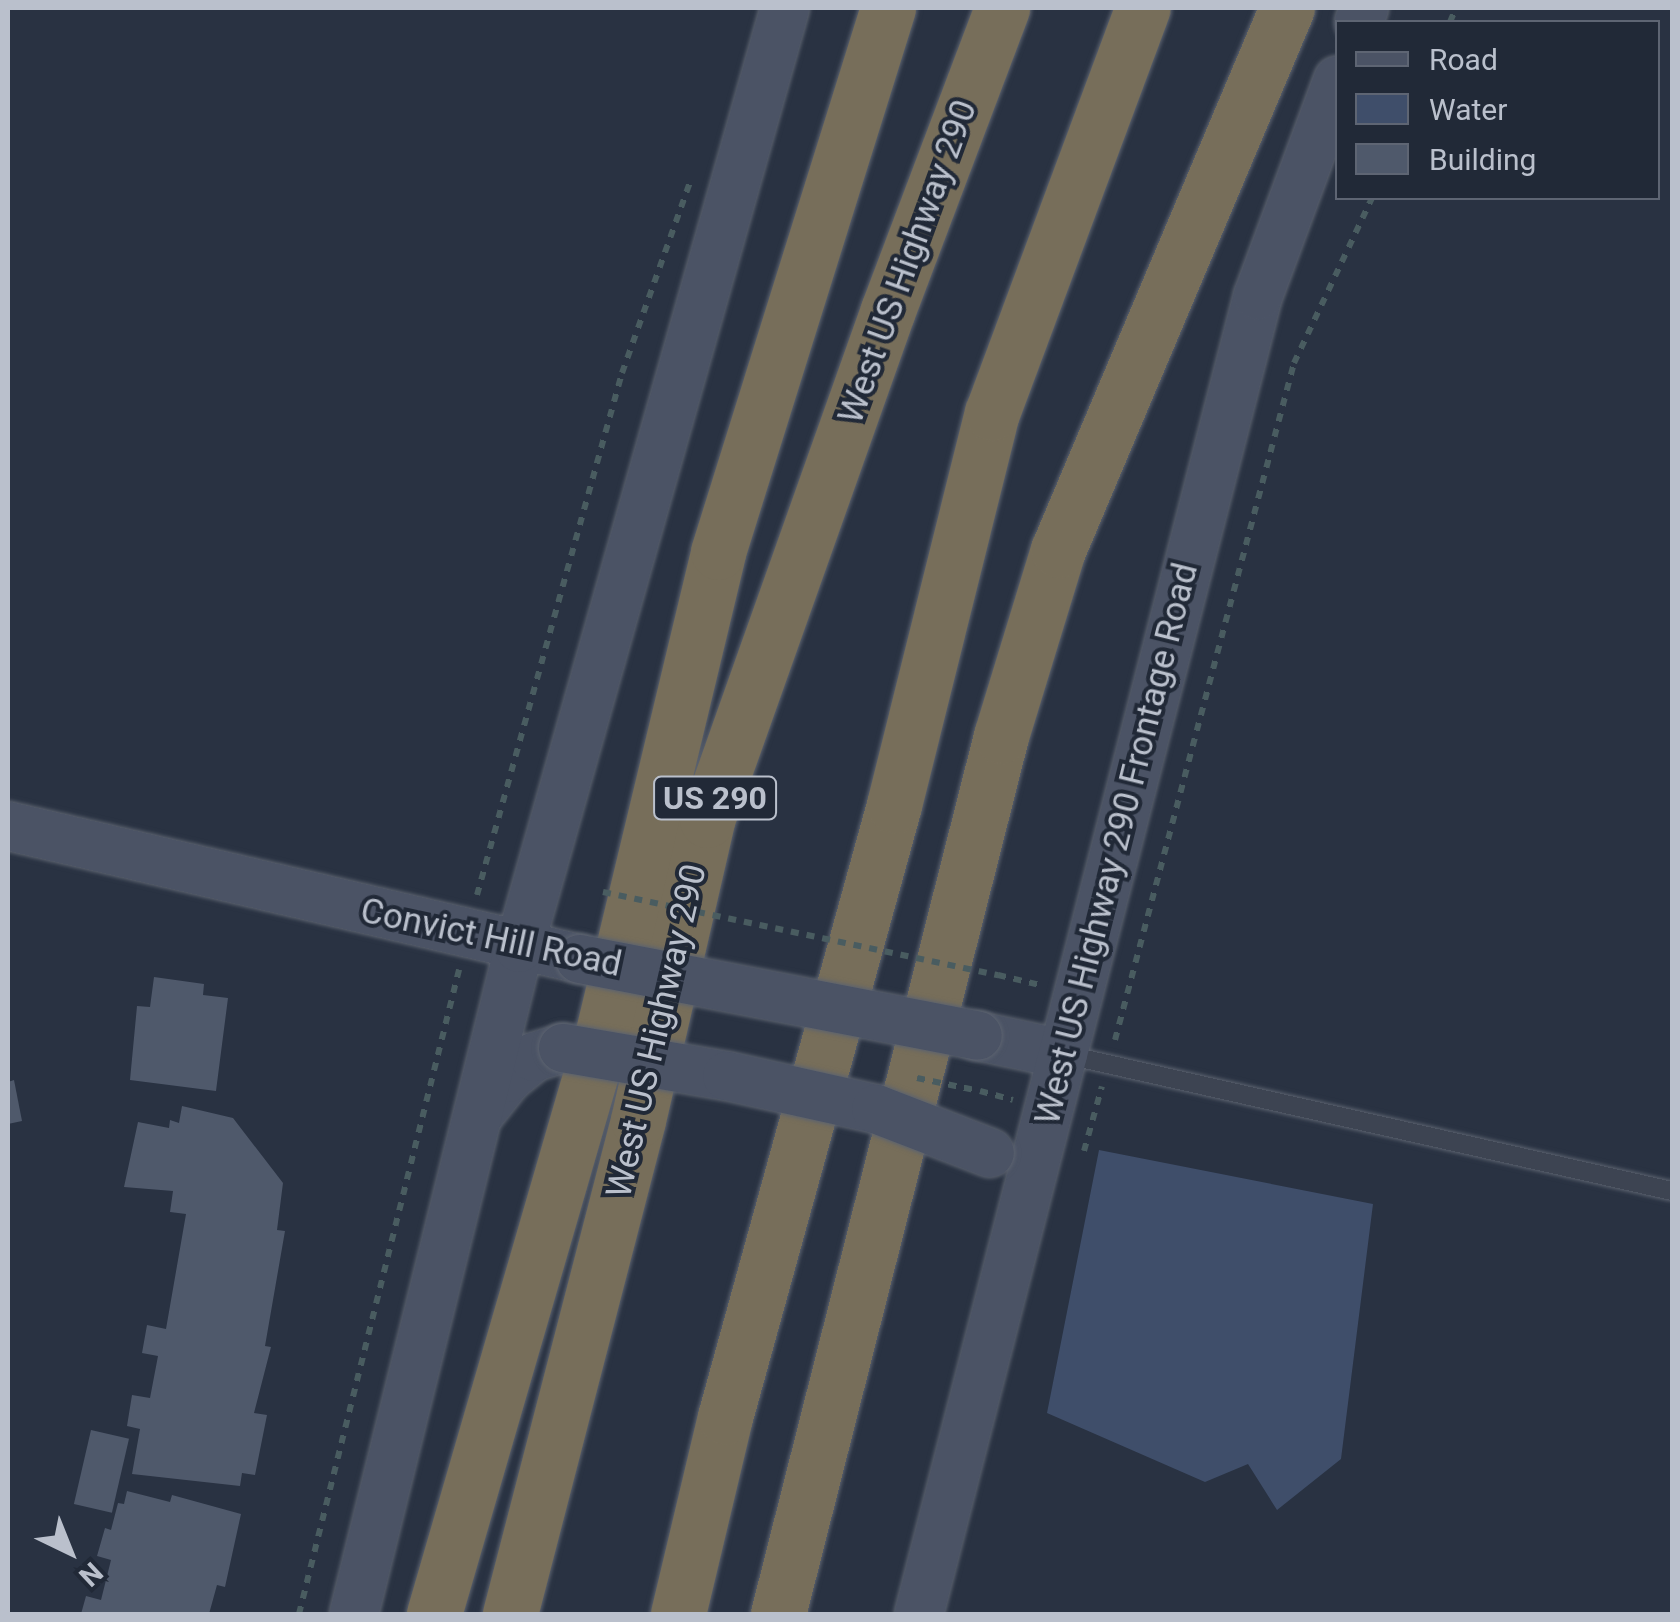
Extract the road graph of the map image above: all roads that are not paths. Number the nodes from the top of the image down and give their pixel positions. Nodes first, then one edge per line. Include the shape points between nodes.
1 (785, 8) edge
2 (888, 8) edge
3 (1002, 8) edge
4 (1142, 8) edge
5 (1287, 8) edge
6 (1335, 88) edge
7 (8, 826) edge
8 (519, 948) junction
9 (583, 1040) junction
10 (1063, 1054) junction
11 (477, 1117) junction
12 (1672, 1191) edge
13 (1018, 1227) junction
14 (532, 1530) junction
15 (354, 1614) edge
16 (434, 1614) edge
17 (510, 1614) edge
18 (678, 1614) edge
19 (778, 1614) edge
20 (919, 1614) edge

1 - 8 main road
2 - 9 highway via 718,552
3 - 14 highway, West US Highway 290 / US 290 via 707,820
4 - 18 highway via 992,413
5 - 19 highway via 1058,550 1001,736
6 - 10 main road, West US Highway 290 Frontage Road via 1258,296
7 - 8 main road, Convict Hill Road
8 - 10 main road, Convict Hill Road, bridge
8 - 11 main road
9 - 11 main road via 534,1057
9 - 13 main road, bridge via 876,1109 990,1153
9 - 14 highway
9 - 16 highway
10 - 12 lane
10 - 13 main road, West US Highway 290 Frontage Road
11 - 15 main road
13 - 20 main road, West US Highway 290 Frontage Road
14 - 17 highway, West US Highway 290 / US 290

